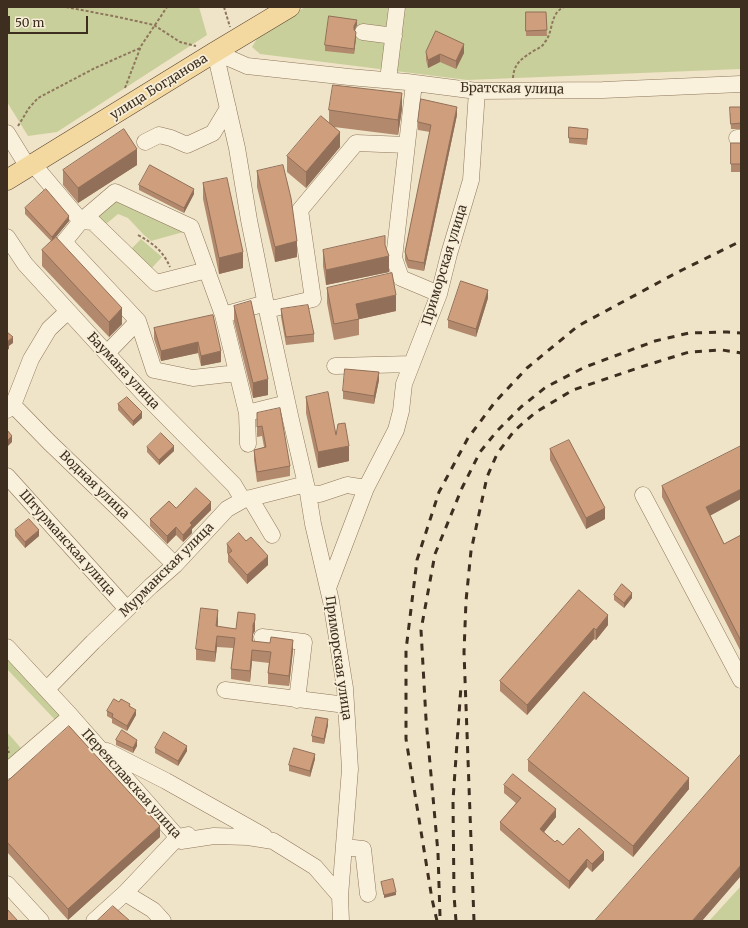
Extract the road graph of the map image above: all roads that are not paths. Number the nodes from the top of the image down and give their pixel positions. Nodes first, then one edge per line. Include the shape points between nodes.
1 (290, 7) edge
2 (397, 7) edge
3 (363, 32) dead end
4 (394, 36) junction
5 (208, 50) junction
6 (388, 80) junction
7 (414, 83) junction
8 (741, 84) edge
9 (477, 91) junction
10 (228, 108) junction
11 (8, 135) edge
12 (145, 142) dead end
13 (407, 145) junction
14 (31, 165) junction
15 (7, 180) edge
16 (81, 221) junction
17 (7, 237) edge
18 (207, 270) junction
19 (439, 294) junction
20 (266, 306) junction
21 (68, 311) junction
22 (223, 315) junction
23 (138, 321) junction
24 (107, 353) junction
25 (412, 364) junction
26 (334, 366) dead end
27 (237, 373) junction
28 (287, 404) junction
29 (10, 407) edge
30 (247, 413) junction
31 (248, 444) dead end
32 (7, 476) edge
33 (366, 488) junction
34 (307, 489) junction
35 (643, 494) dead end
36 (247, 499) junction
37 (272, 535) dead end
38 (175, 565) junction
39 (328, 588) junction
40 (127, 609) junction
41 (262, 637) dead end
42 (7, 647) edge
43 (741, 680) edge
44 (47, 689) junction
45 (225, 690) dead end
46 (297, 700) junction
47 (346, 705) junction
48 (71, 716) junction
49 (98, 747) junction
50 (7, 771) edge
51 (236, 821) junction
52 (178, 837) junction
53 (273, 841) junction
54 (344, 847) junction
55 (7, 884) edge
56 (125, 893) junction
57 (368, 894) dead end
58 (340, 896) junction
59 (41, 921) edge
60 (94, 921) edge
61 (163, 921) edge
62 (341, 921) edge

1 - 5 main road, улица Богданова via 233,41
2 - 4 street
3 - 4 street
4 - 6 street
5 - 6 street, Братская улица via 247,66
5 - 10 street, Приморская улица
5 - 14 main road, улица Богданова
6 - 7 street, Братская улица
7 - 9 street, Братская улица
7 - 13 street
8 - 9 street, Братская улица via 603,90
9 - 19 street, Приморская улица via 471,180 448,254
10 - 12 street via 213,133 187,145 159,135
10 - 20 street, Приморская улица
11 - 14 street
13 - 19 street via 394,258 400,278
13 - 20 street via 356,143 300,210 313,299
14 - 15 main road, улица Богданова
14 - 16 street
16 - 18 street via 92,222 156,283
16 - 18 street via 116,192 191,227
16 - 23 street via 64,242
17 - 21 street, Баумана улица via 25,264
18 - 22 street
19 - 25 street, Приморская улица
20 - 22 street
20 - 28 street, Приморская улица
21 - 24 street, Баумана улица
21 - 29 street, Водная улица via 49,329
22 - 27 street
23 - 24 street
23 - 27 street via 154,370 193,378
24 - 36 street, Баумана улица
25 - 26 street
25 - 33 street, Приморская улица via 404,384 396,430
27 - 30 street
28 - 30 street
28 - 34 street, Приморская улица
29 - 38 street, Водная улица
30 - 31 street
32 - 40 street, Штурманская улица
33 - 34 street via 347,485 320,494
33 - 39 street, Приморская улица
34 - 36 street, Мурманская улица
34 - 39 street, Приморская улица
35 - 43 street
36 - 37 street, Баумана улица
36 - 38 street, Мурманская улица via 227,509
38 - 40 street, Мурманская улица
39 - 47 street, Приморская улица
40 - 44 street, Мурманская улица
41 - 46 street via 304,642
42 - 44 street, Переяславская улица
44 - 48 street, Переяславская улица
45 - 46 street
46 - 47 street
47 - 54 street, Приморская улица via 350,769
48 - 49 street, Переяславская улица
48 - 50 street
49 - 51 street via 166,781
49 - 52 street, Переяславская улица
51 - 52 street
51 - 53 street
52 - 53 street, Переяславская улица via 181,841 214,836
52 - 56 street
53 - 58 street, Переяславская улица via 315,867
54 - 57 street via 363,850
54 - 58 street, Приморская улица
55 - 59 street
56 - 60 street
56 - 61 street via 153,910
58 - 62 street, Приморская улица

